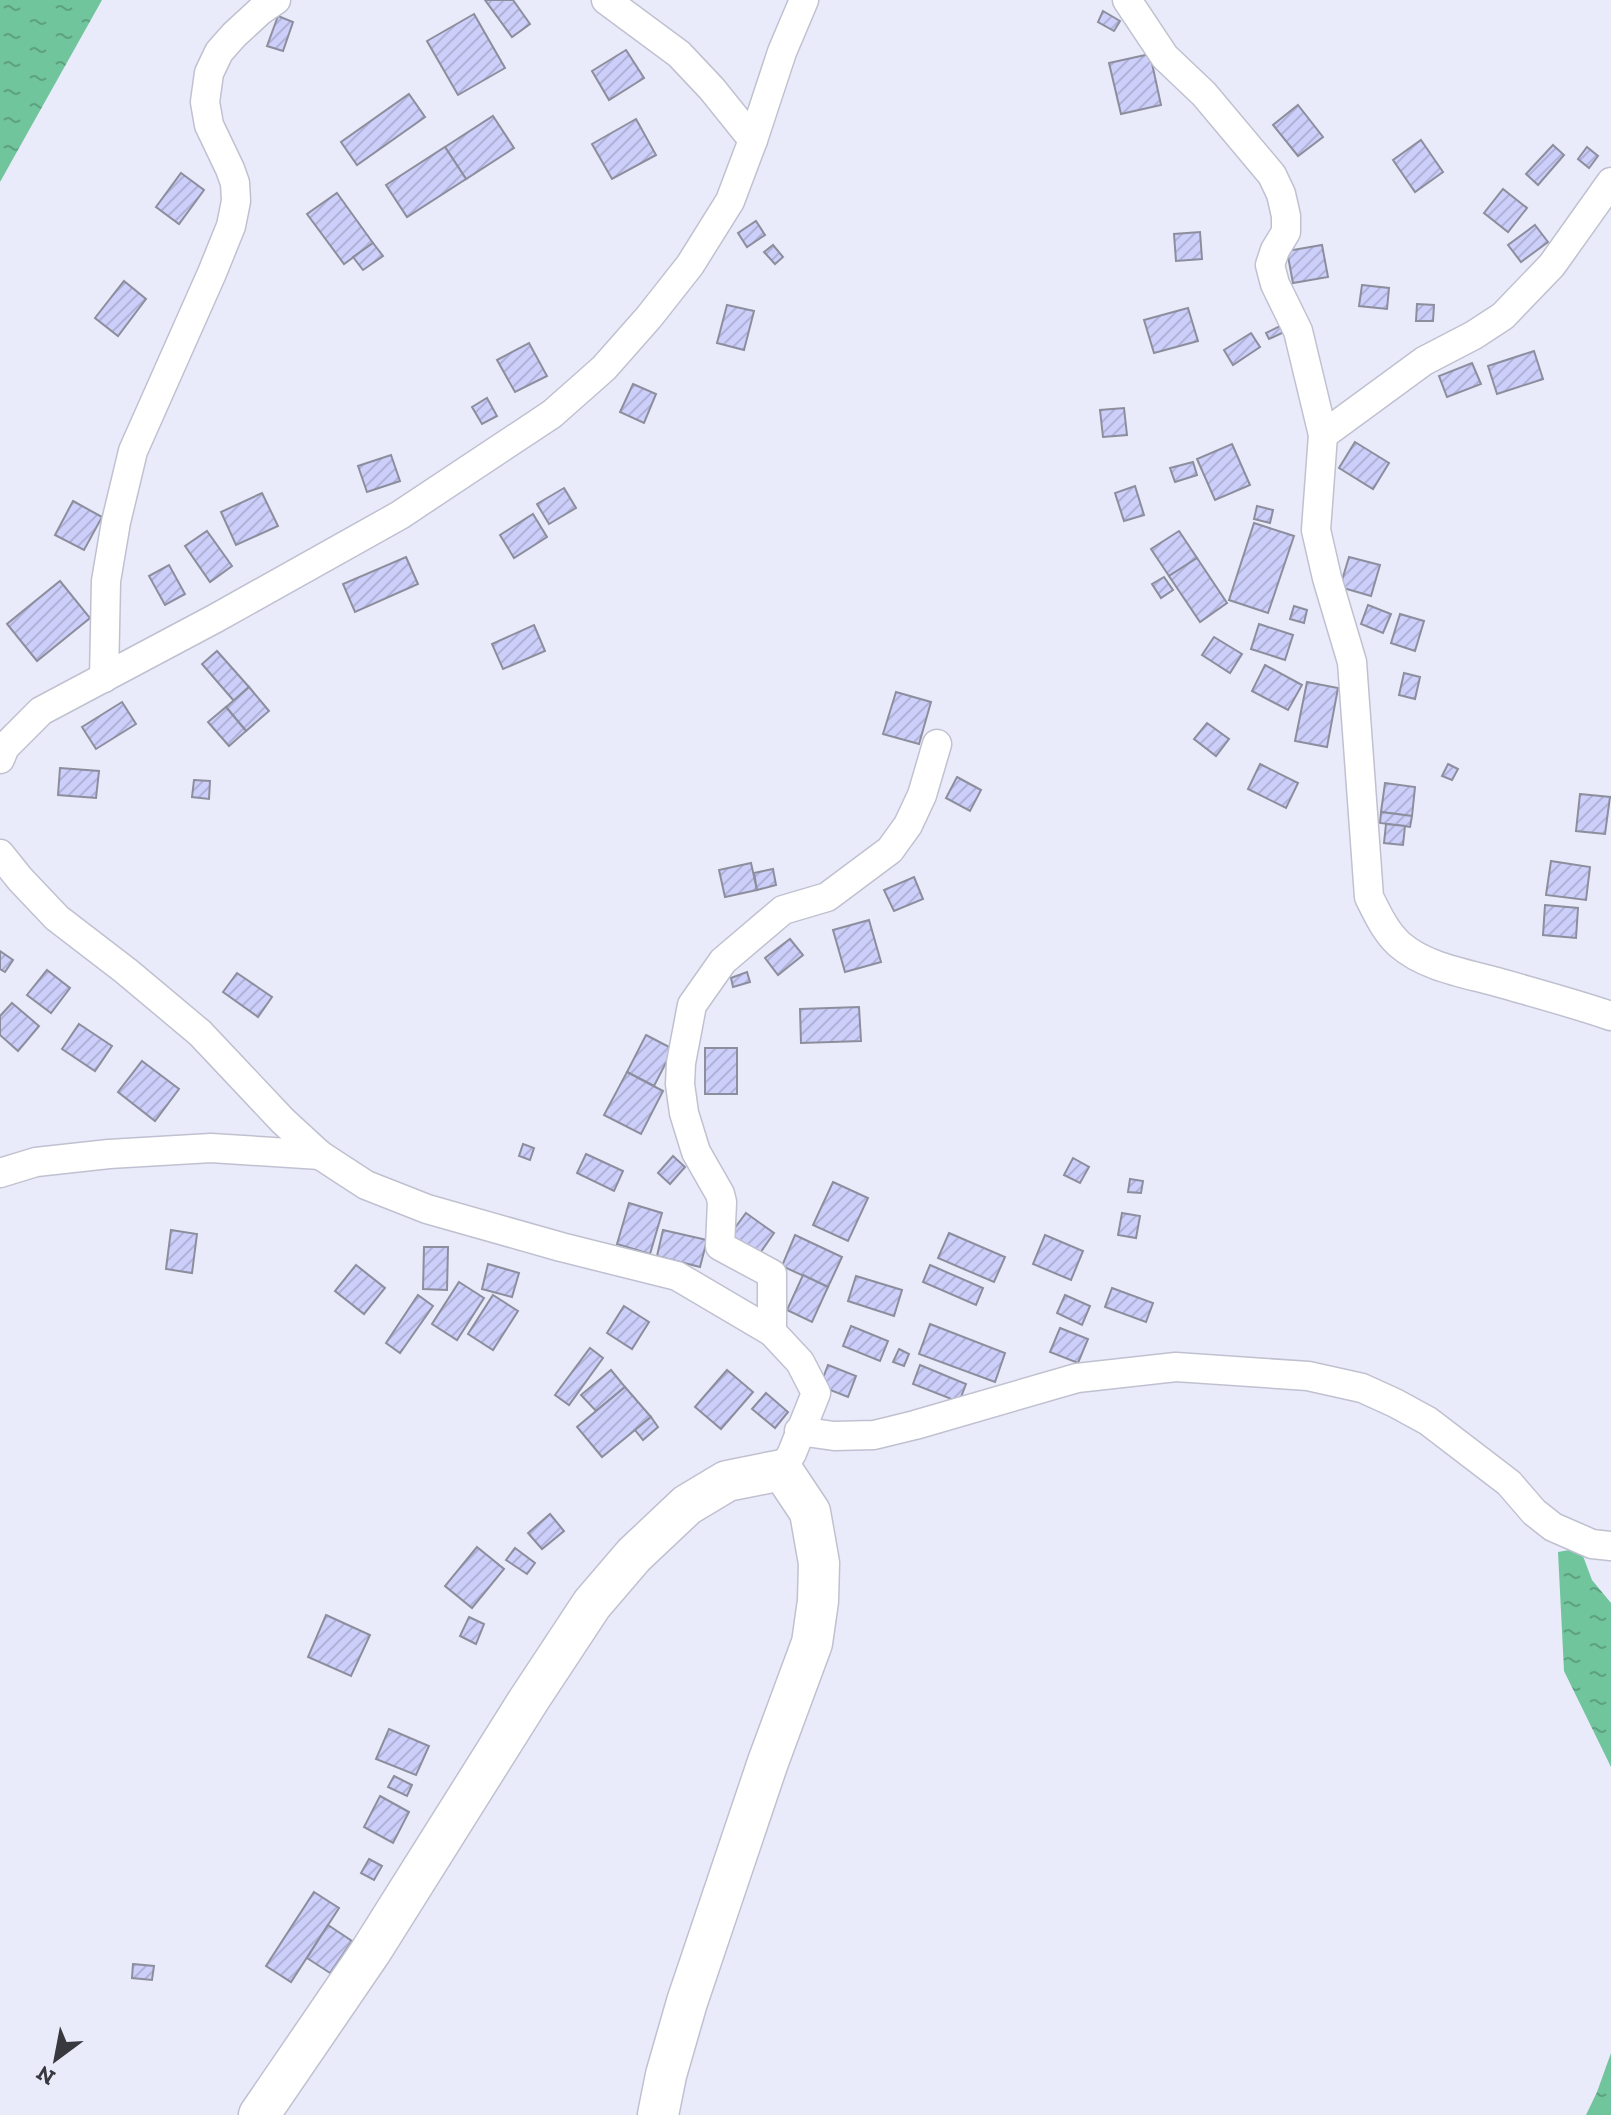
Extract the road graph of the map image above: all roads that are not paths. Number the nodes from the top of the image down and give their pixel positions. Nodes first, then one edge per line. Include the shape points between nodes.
1 (276, 0) edge
2 (606, 0) edge
3 (804, 0) edge
4 (1127, 0) edge
5 (753, 140) junction
6 (1611, 182) edge
7 (1323, 435) junction
8 (104, 678) junction
9 (937, 744) dead end
10 (0, 759) edge
11 (0, 854) edge
12 (1611, 1016) edge
13 (320, 1155) junction
14 (0, 1173) edge
15 (772, 1332) junction
16 (799, 1431) junction
17 (782, 1470) junction
18 (1611, 1546) edge
19 (259, 2115) edge
20 (658, 2115) edge

1 - 8 street via 234,35 209,73 209,125 235,183 236,201 231,226 133,451 106,581
2 - 5 street via 679,54
3 - 5 street
4 - 7 street via 1165,57 1214,106 1272,175 1281,194 1286,232 1270,265 1298,331
5 - 8 street via 730,201 690,265 604,368 552,414 400,515
6 - 7 street via 1552,265 1503,316 1424,361
7 - 12 street via 1316,530 1352,662 1369,897 1381,923 1398,943 1441,967
8 - 10 street via 41,711
9 - 15 street via 922,795 890,850 827,897 783,910 723,961 692,1005 680,1084 684,1113 696,1152 720,1194 720,1246 772,1274
11 - 13 street via 57,918 200,1033
13 - 14 street via 211,1148 138,1152 36,1162
13 - 15 street via 366,1185 427,1209 677,1276
15 - 16 street via 800,1362 816,1393
16 - 17 street
16 - 18 street via 874,1435 1077,1378 1176,1367 1308,1376 1362,1388 1417,1415 1509,1483 1553,1527 1592,1544
17 - 19 main road via 727,1481 687,1505 592,1604 371,1951
17 - 20 main road via 810,1512 819,1563 812,1643 687,2002

